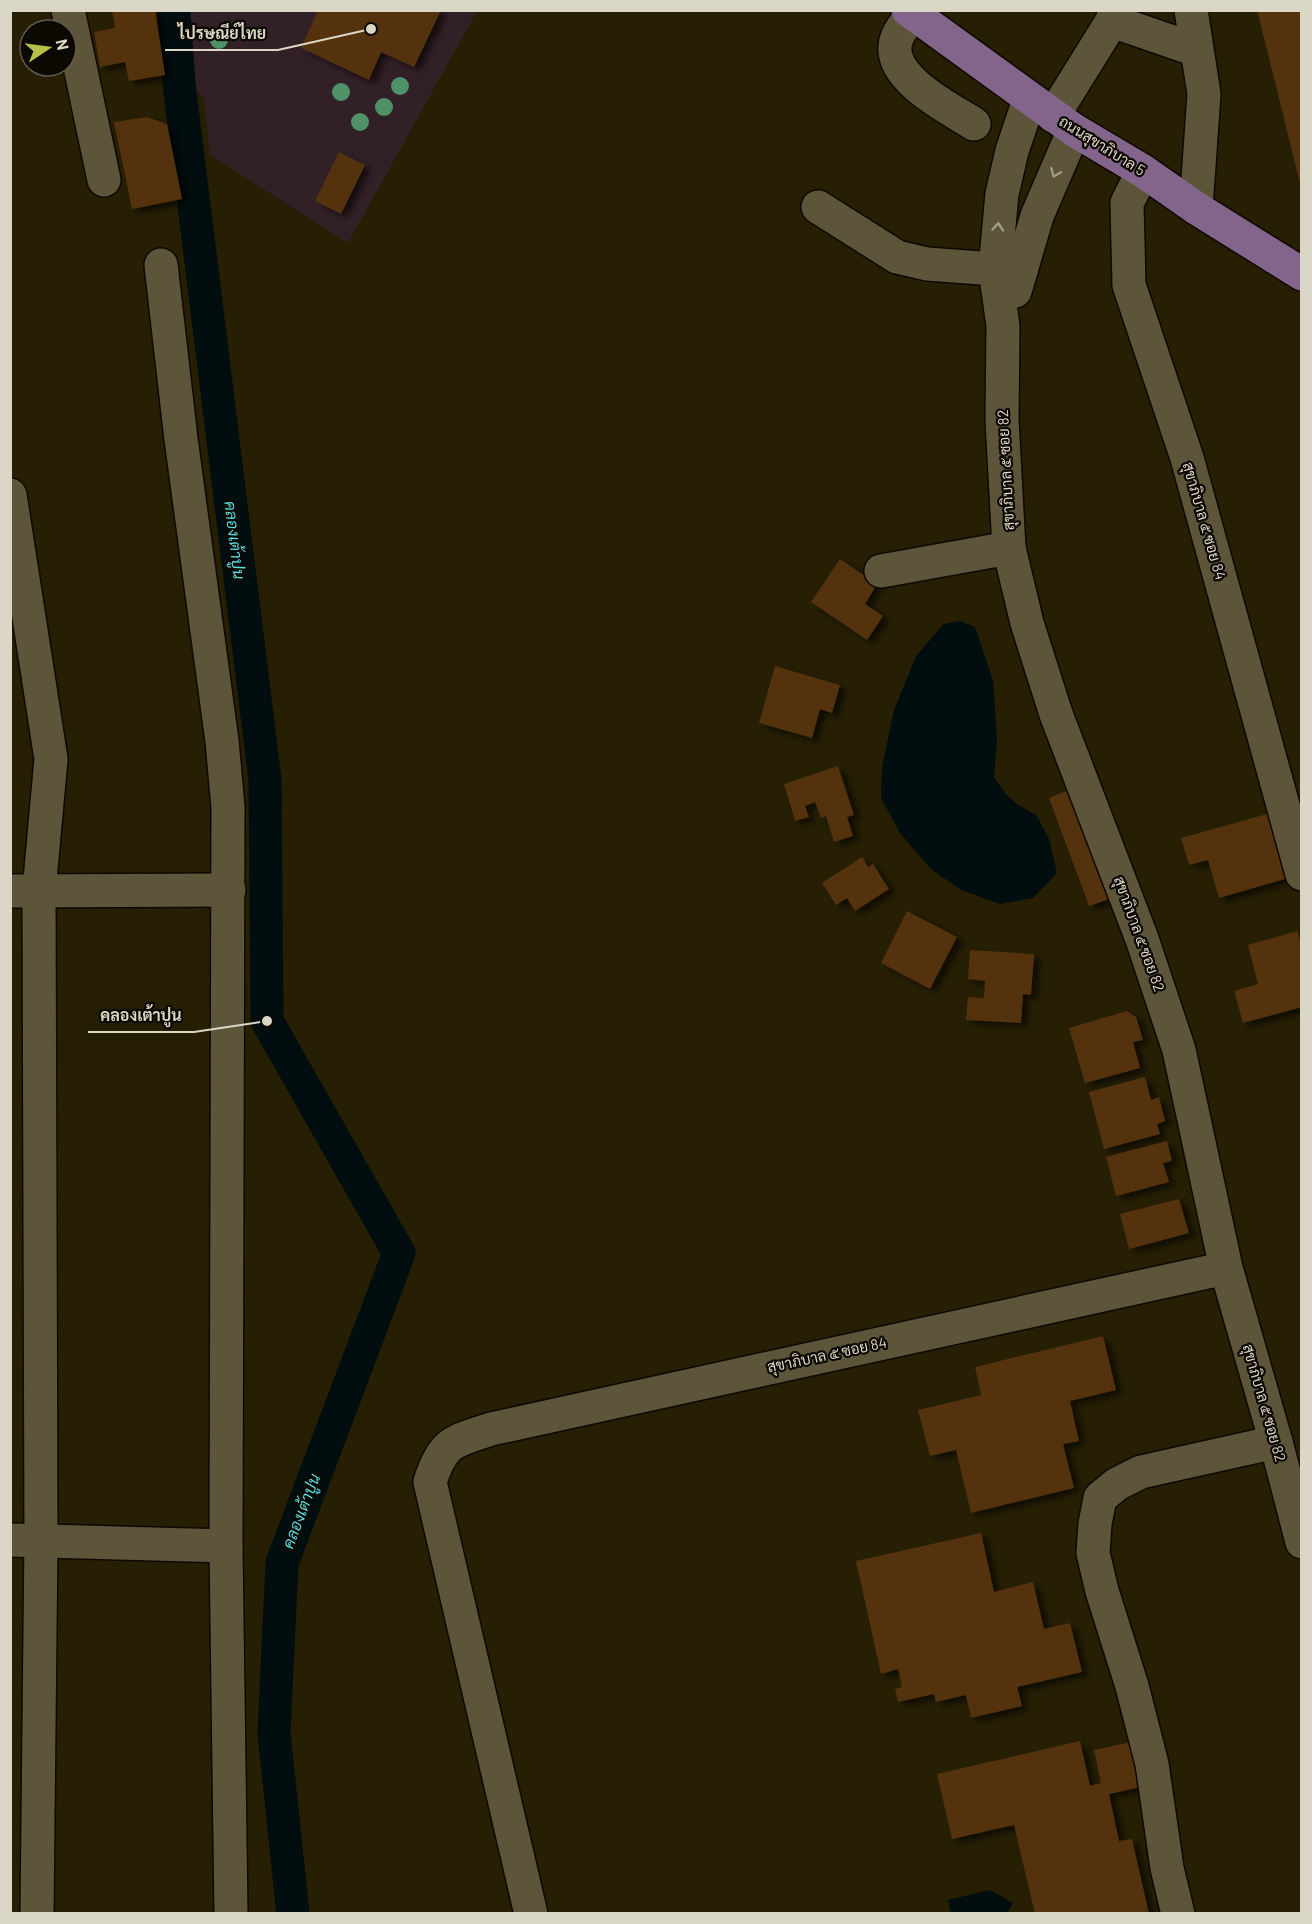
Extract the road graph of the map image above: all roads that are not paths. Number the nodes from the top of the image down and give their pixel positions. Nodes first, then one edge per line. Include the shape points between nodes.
1 (68, 10) edge
2 (1191, 10) edge
3 (910, 12) edge
4 (1113, 16) edge
5 (1196, 50) junction
6 (1052, 115) junction
7 (974, 124) dead end
8 (1143, 171) junction
9 (104, 180) dead end
10 (818, 207) dead end
11 (1196, 208) junction
12 (161, 265) dead end
13 (1008, 270) junction
14 (1302, 274) edge
15 (10, 495) edge
16 (1009, 548) junction
17 (881, 571) dead end
18 (1302, 874) edge
19 (229, 890) junction
20 (25, 891) edge
21 (1226, 1268) junction
22 (1276, 1442) junction
23 (26, 1540) edge
24 (1302, 1542) edge
25 (226, 1546) junction
26 (37, 1914) edge
27 (231, 1914) edge
28 (531, 1914) edge
29 (1178, 1914) edge

1 - 9 street
2 - 5 street
3 - 6 main road, ถนนสุขาภิบาล 5
3 - 7 street via 895,45 896,61 911,82
4 - 5 street
4 - 6 street
5 - 11 street via 1204,94
6 - 8 main road, ถนนสุขาภิบาล 5
6 -> 13 street, สุขาภิบาล ๕ ซอย 82 via 1037,216
13 -> 6 street, สุขาภิบาล ๕ ซอย 82 via 1002,194 1012,151
8 - 11 main road, ถนนสุขาภิบาล 5
8 - 18 street, สุขาภิบาล ๕ ซอย 84 via 1127,203 1129,285 1187,459
10 - 13 street via 897,257 927,264
11 - 14 main road, ถนนสุขาภิบาล 5
12 - 19 street via 222,741
13 - 16 street, สุขาภิบาล ๕ ซอย 82 via 1002,420
15 - 20 street via 51,759
16 - 17 street
16 - 21 street, สุขาภิบาล ๕ ซอย 82 via 1027,623 1056,714 1142,939 1179,1050
19 - 20 street
19 - 25 street
20 - 23 street
21 - 22 street, สุขาภิบาล ๕ ซอย 82
21 - 28 street, สุขาภิบาล ๕ ซอย 84 via 490,1429 453,1442 437,1460 430,1482
22 - 24 street, สุขาภิบาล ๕ ซอย 82
22 - 29 street via 1141,1472 1117,1484 1100,1498 1098,1507 1093,1553 1152,1764
23 - 25 street
23 - 26 street
25 - 27 street

